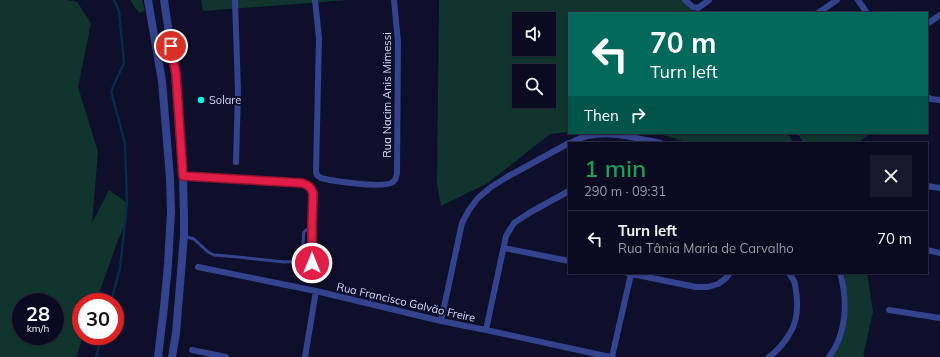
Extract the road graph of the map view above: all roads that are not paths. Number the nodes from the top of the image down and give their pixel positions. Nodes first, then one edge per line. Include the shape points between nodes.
1 (148, 0) edge
2 (164, 0) edge
3 (235, 0) edge
4 (315, 0) edge
5 (394, 0) edge
6 (685, 0) edge
7 (709, 0) edge
8 (837, 0) edge
9 (858, 0) edge
10 (819, 12) edge
11 (866, 12) edge
12 (940, 15) edge
13 (928, 23) edge
14 (928, 98) edge
15 (940, 100) edge
16 (605, 134) edge
17 (605, 134) edge
18 (571, 142) edge
19 (656, 142) edge
20 (568, 144) edge
21 (236, 162) dead end
22 (183, 176) junction
23 (170, 178) junction
24 (928, 186) edge
25 (940, 188) edge
26 (568, 192) edge
27 (312, 226) junction
28 (170, 236) junction
29 (184, 236) junction
30 (504, 248) junction
31 (928, 250) edge
32 (940, 253) edge
33 (568, 261) edge
34 (312, 263) dead end
35 (198, 267) dead end
36 (629, 274) edge
37 (634, 274) edge
38 (729, 274) edge
39 (790, 274) edge
40 (840, 274) edge
41 (316, 291) junction
42 (889, 310) dead end
43 (940, 318) edge
44 (441, 321) junction
45 (486, 330) junction
46 (192, 350) dead end
47 (158, 357) edge
48 (172, 357) edge
49 (226, 357) edge
50 (305, 357) edge
51 (611, 357) edge
52 (769, 357) edge
53 (829, 357) edge

1 - 23 street via 162,80
2 - 22 street via 176,74
3 - 21 street via 238,91
4 - 5 street, Rua Nacim Anis Mimessi via 319,38 317,175 321,178 363,184 386,184 394,181 397,173 398,42
6 - 7 street via 698,8
8 - 10 street
9 - 11 street
12 - 13 street
14 - 15 street
16 - 18 street
17 - 19 street
20 - 44 street via 491,187 468,210 462,223
22 - 23 street
22 - 27 street via 302,183 309,186 313,193
22 - 29 street
23 - 28 street
24 - 25 street
26 - 30 street via 514,223 506,236
27 - 29 lane via 304,232 302,256 299,260 291,262 214,255 194,239
27 - 34 street
28 - 29 street
28 - 47 street
29 - 48 street
30 - 33 street
30 - 45 street
31 - 32 street
35 - 41 street, Rua Francisco Galvão Freire
36 - 51 street
37 - 38 street via 696,287 718,284
39 - 52 street via 795,283 798,308 790,333
40 - 53 street via 845,308 841,336
41 - 44 street, Rua Francisco Galvão Freire
41 - 50 street
42 - 43 street
44 - 45 street, Rua Francisco Galvão Freire
45 - 51 street, Rua Francisco Galvão Freire
46 - 49 street

